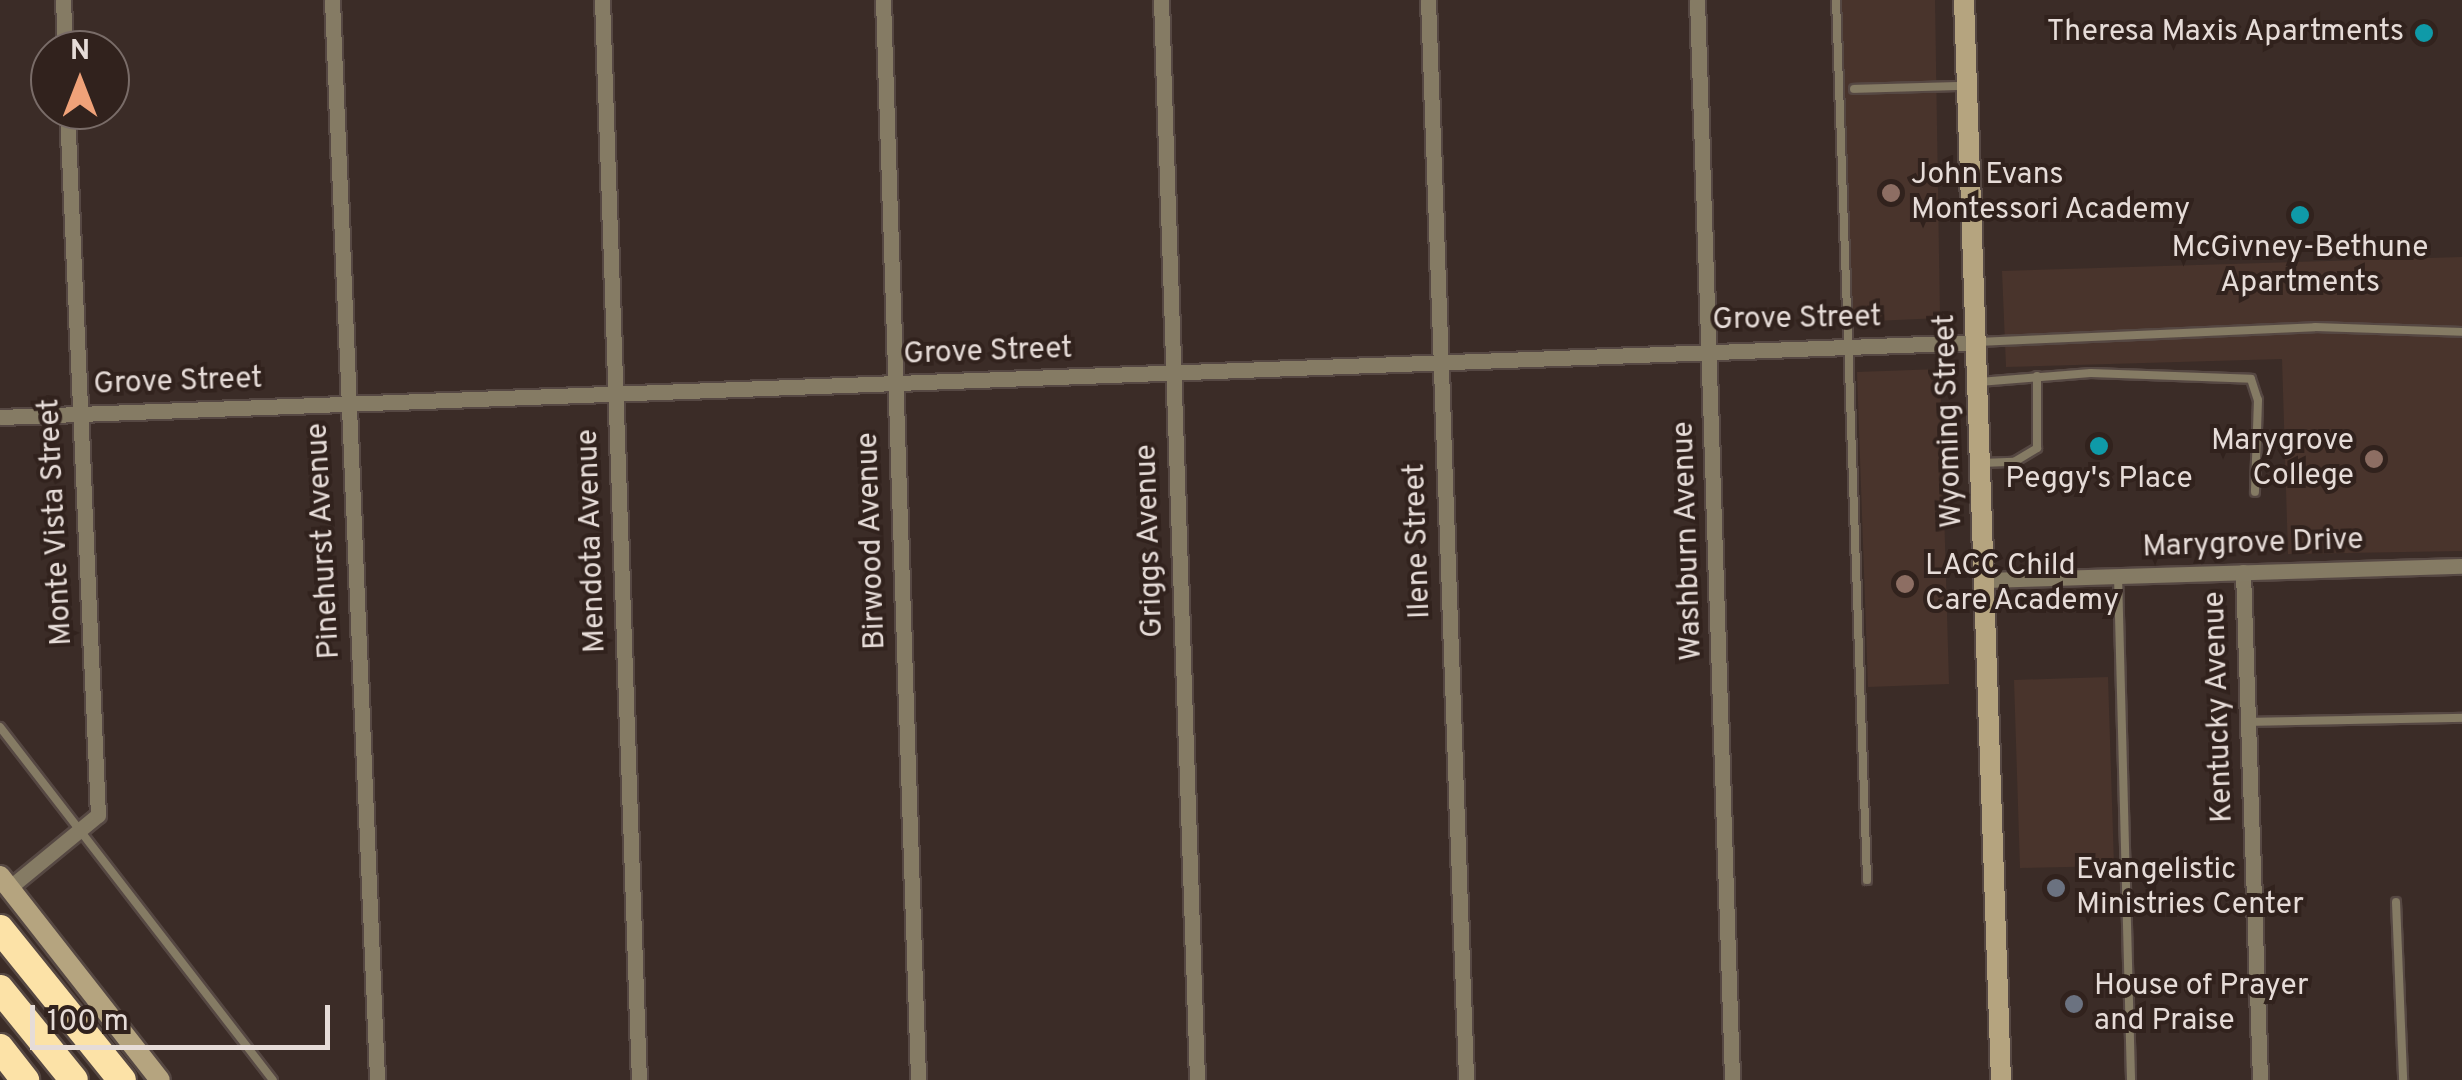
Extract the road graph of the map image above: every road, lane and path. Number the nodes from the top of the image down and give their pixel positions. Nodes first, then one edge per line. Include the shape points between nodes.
1 (63, 0) edge
2 (332, 0) edge
3 (602, 0) edge
4 (883, 0) edge
5 (1161, 0) edge
6 (1428, 0) edge
7 (1697, 0) edge
8 (1836, 0) edge
9 (1964, 0) edge
10 (64, 30) edge
11 (1968, 86) junction
12 (1854, 89) dead end
13 (68, 130) edge
14 (2462, 332) edge
15 (1978, 342) junction
16 (1847, 346) junction
17 (1710, 349) junction
18 (1440, 360) junction
19 (1173, 373) junction
20 (2037, 376) junction
21 (1978, 382) junction
22 (896, 385) junction
23 (615, 395) junction
24 (346, 405) junction
25 (78, 415) junction
26 (0, 418) edge
27 (1981, 464) junction
28 (2255, 492) dead end
29 (2462, 566) edge
30 (2244, 572) junction
31 (2118, 576) junction
32 (1985, 580) junction
33 (2462, 718) edge
34 (2248, 722) junction
35 (0, 727) edge
36 (78, 834) junction
37 (1867, 880) dead end
38 (5, 882) edge
39 (2396, 902) dead end
40 (0, 929) edge
41 (0, 989) edge
42 (0, 1048) edge
43 (24, 1080) edge
44 (74, 1080) edge
45 (122, 1080) edge
46 (160, 1080) edge
47 (274, 1080) edge
48 (377, 1080) edge
49 (639, 1080) edge
50 (918, 1080) edge
51 (1197, 1080) edge
52 (1466, 1080) edge
53 (1732, 1080) edge
54 (2001, 1080) edge
55 (2131, 1080) edge
56 (2260, 1080) edge
57 (2402, 1080) edge

1 - 10 street
2 - 24 street, Pinehurst Avenue
3 - 23 street, Mendota Avenue
4 - 22 street, Birwood Avenue
5 - 19 street, Griggs Avenue
6 - 18 street, Ilene Street
7 - 17 street, Washburn Avenue
8 - 16 lane
9 - 11 street, Wyoming Street
11 - 12 lane
11 - 15 street, Wyoming Street
13 - 25 street, Monte Vista Street
14 - 15 lane via 2315,327
15 - 16 street, Grove Street
15 - 21 street, Wyoming Street
16 - 17 street, Grove Street
16 - 37 lane
17 - 18 street, Grove Street
17 - 53 street, Washburn Avenue
18 - 19 street, Grove Street
18 - 52 street, Ilene Street
19 - 22 street, Grove Street
19 - 51 street, Griggs Avenue
20 - 21 lane
20 - 27 lane via 2037,448 2014,462
20 - 28 lane via 2251,378 2258,400
21 - 27 street, Wyoming Street
22 - 23 street, Grove Street
22 - 50 street, Birwood Avenue
23 - 24 street, Grove Street
23 - 49 street, Mendota Avenue
24 - 25 street, Grove Street
24 - 48 street, Pinehurst Avenue
25 - 26 street, Grove Street
25 - 36 street, Monte Vista Street via 99,802 98,815
27 - 32 street, Wyoming Street
29 - 30 street, Marygrove Drive
30 - 31 street, Marygrove Drive
30 - 34 street, Kentucky Avenue
31 - 32 street, Marygrove Drive
31 - 55 lane
32 - 54 street, Wyoming Street
33 - 34 lane
34 - 56 street, Kentucky Avenue
35 - 36 lane
36 - 38 street, Monte Vista Street
36 - 47 lane
38 - 46 street
39 - 57 lane
40 - 45 highway
41 - 44 highway
42 - 43 highway

